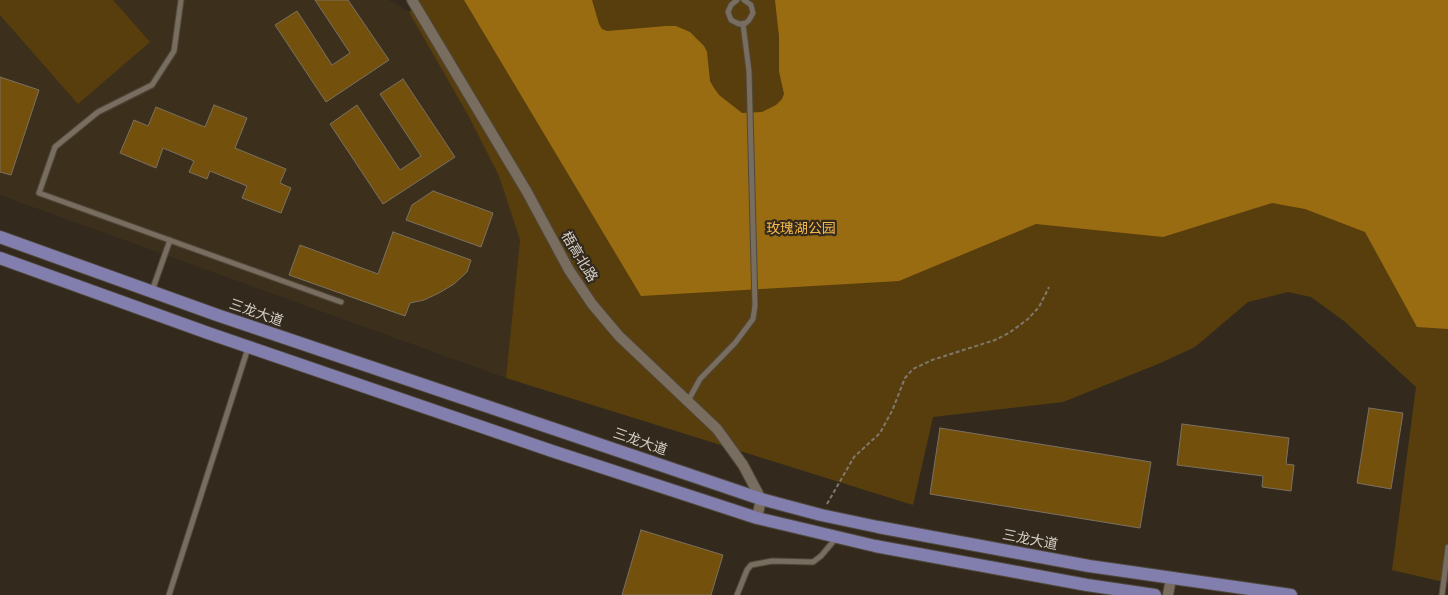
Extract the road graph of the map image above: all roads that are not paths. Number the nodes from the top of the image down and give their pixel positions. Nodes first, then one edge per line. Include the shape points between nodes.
1 (181, 0) edge
2 (412, 0) edge
3 (737, 0) edge
4 (744, 0) edge
5 (743, 24) junction
6 (0, 237) edge
7 (170, 240) junction
8 (0, 258) edge
9 (151, 291) junction
10 (341, 302) dead end
11 (249, 347) junction
12 (688, 401) junction
13 (761, 499) junction
14 (757, 518) junction
15 (838, 537) junction
16 (1448, 547) edge
17 (1171, 578) junction
18 (169, 595) edge
19 (737, 595) edge
20 (1154, 595) edge
21 (1168, 595) edge
22 (1292, 595) edge
23 (1442, 595) edge

1 - 7 lane via 174,50 152,85 98,112 55,147 39,193
2 - 12 street, 梧高北路 via 592,304 619,336
3 - 5 lane via 730,5 729,16
4 - 5 lane via 751,5 753,13
5 - 12 lane via 749,80 755,306 753,319 700,379
6 - 9 main road, 三龙大道
7 - 9 lane
7 - 10 lane
8 - 11 main road
9 - 13 main road, 三龙大道
11 - 14 main road
11 - 18 lane
12 - 13 street, 梧高北路 via 717,429 743,465
13 - 14 street
13 - 17 main road, 三龙大道 via 821,515 1089,566
14 - 15 main road
15 - 19 lane via 813,562 772,561 751,565
15 - 20 main road via 1058,580
16 - 23 lane
17 - 21 street
17 - 22 main road, 三龙大道

